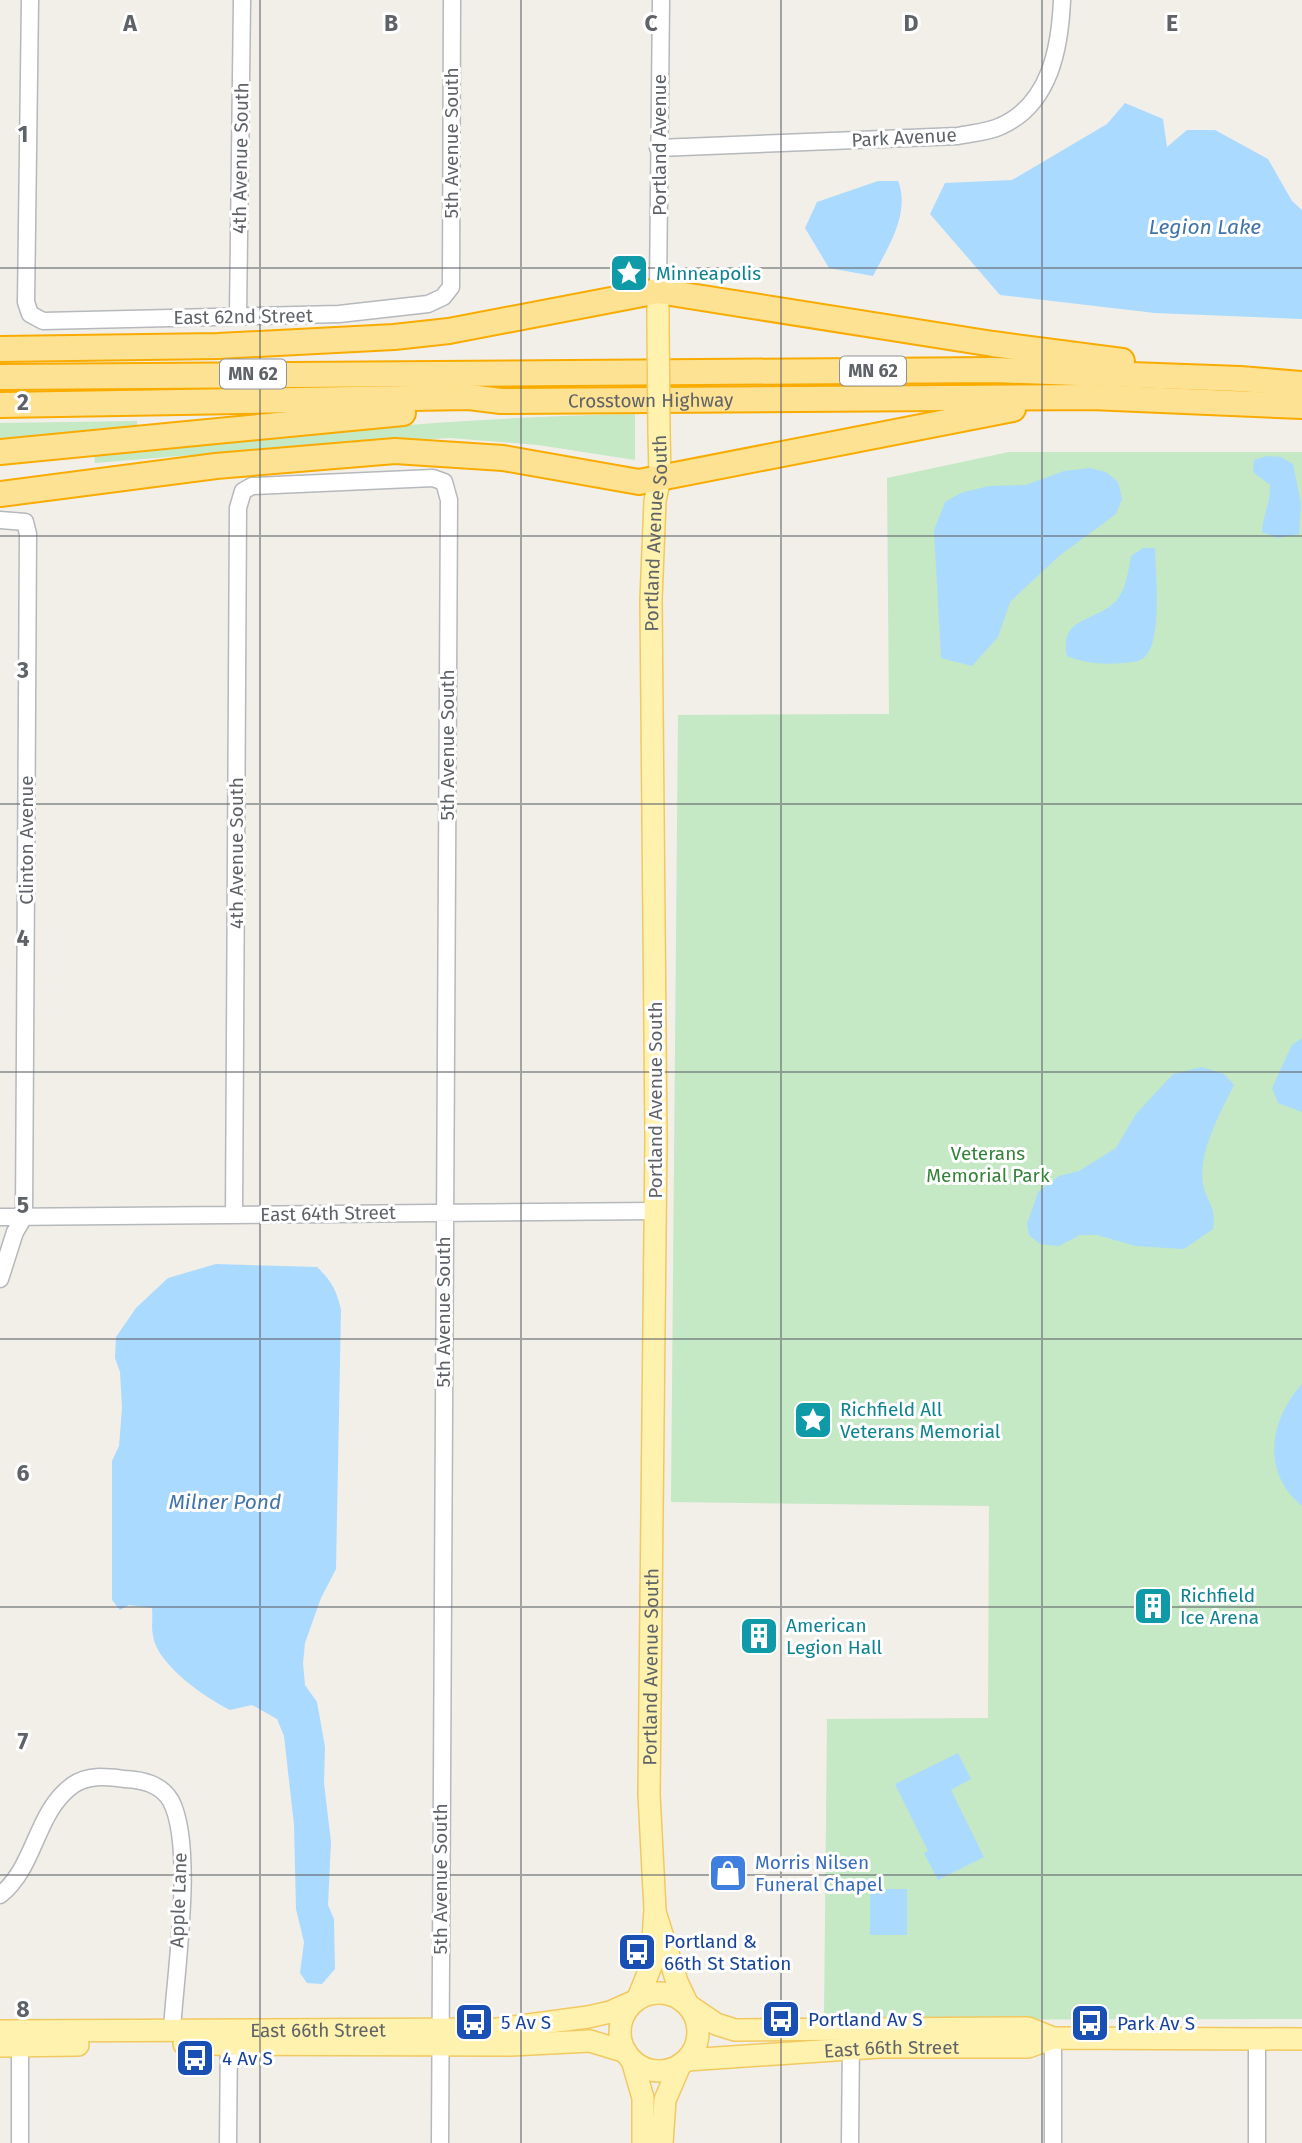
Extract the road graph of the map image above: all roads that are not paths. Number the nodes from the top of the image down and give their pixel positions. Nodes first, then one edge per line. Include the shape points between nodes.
1 (30, 0) edge
2 (242, 0) edge
3 (452, 0) edge
4 (661, 0) edge
5 (1062, 0) edge
6 (658, 148) junction
7 (451, 287) joint
8 (658, 290) junction
9 (238, 315) junction
10 (0, 349) edge
11 (0, 377) edge
12 (1240, 379) junction
13 (1302, 384) edge
14 (1091, 397) junction
15 (501, 401) junction
16 (0, 405) edge
17 (1302, 406) edge
18 (0, 452) edge
19 (216, 466) junction
20 (0, 476) edge
21 (660, 477) junction
22 (444, 482) joint
23 (0, 494) edge
24 (0, 520) edge
25 (655, 1211) junction
26 (444, 1212) junction
27 (234, 1215) junction
28 (0, 1217) edge
29 (24, 1217) junction
30 (0, 1279) edge
31 (0, 1895) edge
32 (655, 1910) junction
33 (636, 2000) junction
34 (689, 2005) junction
35 (172, 2030) junction
36 (229, 2037) junction
37 (439, 2038) junction
38 (1053, 2038) junction
39 (10, 2039) edge
40 (851, 2039) junction
41 (1257, 2039) junction
42 (1302, 2039) edge
43 (629, 2056) junction
44 (683, 2063) junction
45 (20, 2143) edge
46 (229, 2143) edge
47 (440, 2143) edge
48 (643, 2143) edge
49 (662, 2143) edge
50 (850, 2143) edge
51 (1053, 2143) edge
52 (1257, 2143) edge

1 - 9 street, East 62nd Street via 26,302 30,314 43,321
2 - 9 street, 4th Avenue South
3 - 7 street, 5th Avenue South
4 - 6 street, Portland Avenue
5 - 6 street, Park Avenue via 1056,56 1044,86 1001,126 958,136
6 - 8 street, Portland Avenue
7 - 9 street, East 62nd Street via 428,304 339,314
8 - 10 highway via 449,331 394,337 218,346
8 - 12 highway
8 - 21 main road, Portland Avenue South, bridge
11 - 12 highway, Crosstown Highway / MN 62 via 994,370
12 - 13 highway, Crosstown Highway / MN 62
14 - 15 highway, Crosstown Highway / MN 62
14 - 17 highway, Crosstown Highway / MN 62
14 - 21 highway
15 - 16 highway, Crosstown Highway / MN 62 via 469,397
15 - 18 highway via 468,408
19 - 20 highway
19 - 21 highway via 395,451 503,458 639,482
19 - 23 highway
21 - 25 main road, Portland Avenue South via 652,600
22 - 26 street, 5th Avenue South via 449,500
22 - 27 street, 4th Avenue South via 391,478 253,486 243,491 238,522
24 - 29 street, Clinton Avenue via 25,522 28,548
25 - 26 street, East 64th Street
25 - 32 main road, Portland Avenue South via 649,1794
26 - 27 street, East 64th Street
26 - 37 street, 5th Avenue South
27 - 29 street, East 64th Street
28 - 29 street, East 64th Street
29 - 30 street, Clinton Avenue
31 - 35 street, Apple Lane via 19,1875 35,1836 72,1786 95,1776 138,1780 161,1790 175,1813 181,1852
32 - 33 main road, Portland Avenue South via 651,1966
32 - 34 main road, Portland Avenue South via 677,1982
33 - 34 main road via 663,1992
33 - 37 main road, East 66th Street via 588,2017
33 - 43 main road via 622,2019 621,2042
34 - 40 main road, East 66th Street via 716,2024 735,2030
34 - 44 main road via 699,2029 694,2051
35 - 36 main road, East 66th Street
35 - 39 main road, East 66th Street
36 - 37 main road, East 66th Street
36 - 39 main road, East 66th Street
36 - 46 street
37 - 43 main road, East 66th Street via 590,2041
37 - 47 street, 5th Avenue South
38 - 40 main road, East 66th Street via 1028,2047
38 - 41 main road, East 66th Street
38 - 51 street
39 - 45 street
40 - 44 main road, East 66th Street
40 - 50 street
41 - 42 main road, East 66th Street
41 - 52 street
43 - 44 main road via 655,2071
43 - 48 main road via 642,2098
44 - 49 main road via 665,2100

